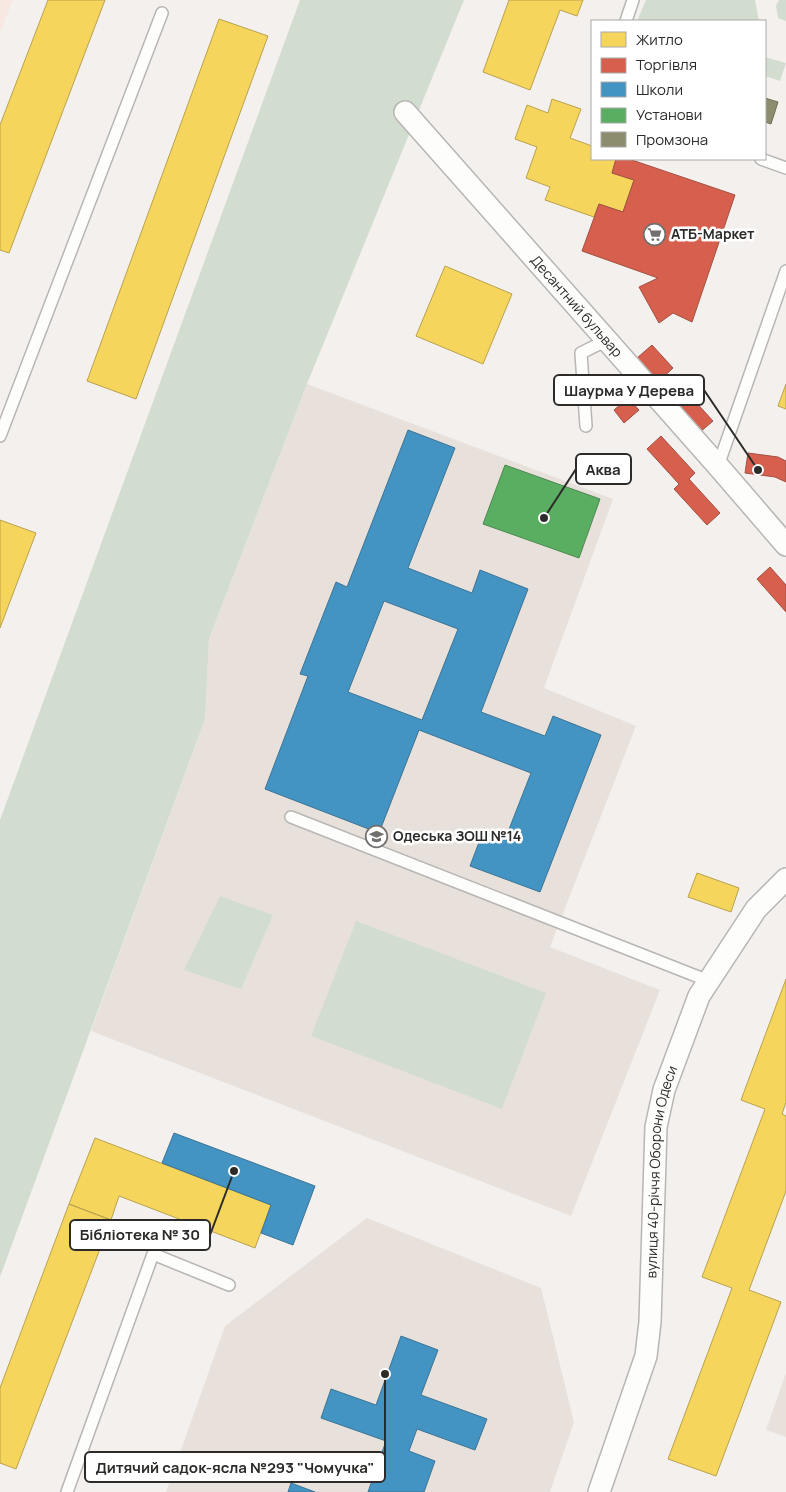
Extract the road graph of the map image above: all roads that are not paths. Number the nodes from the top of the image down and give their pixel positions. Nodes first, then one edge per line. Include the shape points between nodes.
1 (633, 0) edge
2 (162, 13) dead end
3 (626, 20) edge
4 (405, 112) dead end
5 (764, 160) edge
6 (786, 168) edge
7 (786, 271) edge
8 (607, 340) junction
9 (2, 423) edge
10 (586, 426) dead end
11 (0, 436) edge
12 (718, 466) junction
13 (786, 545) edge
14 (292, 816) dead end
15 (786, 878) edge
16 (709, 981) junction
17 (229, 1285) dead end
18 (67, 1492) edge
19 (600, 1492) edge

1 - 3 lane
2 - 9 lane
4 - 8 street, Десантний бульвар
5 - 6 lane
7 - 12 lane
8 - 10 lane via 581,353
8 - 12 street, Десантний бульвар
9 - 11 lane
12 - 13 street, Десантний бульвар
14 - 16 lane
15 - 16 street, вулиця 40-річчя Оборони Одеси via 756,909
16 - 19 street, вулиця 40-річчя Оборони Одеси via 699,996 664,1090 656,1127 650,1322 646,1356
17 - 18 lane via 153,1254

